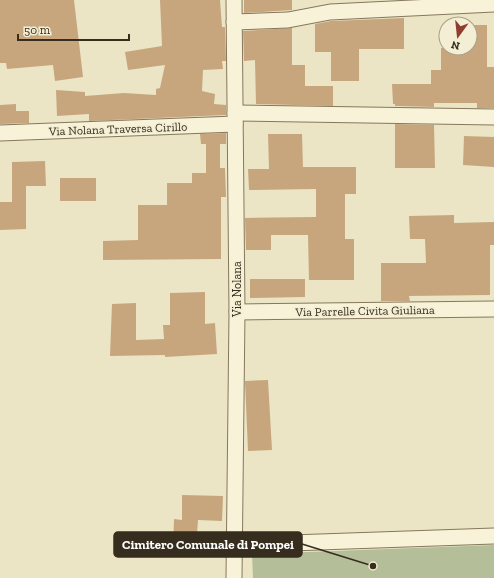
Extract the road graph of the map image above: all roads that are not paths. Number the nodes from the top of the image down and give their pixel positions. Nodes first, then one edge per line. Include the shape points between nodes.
1 (234, 0) edge
2 (494, 4) edge
3 (234, 22) junction
4 (494, 117) edge
5 (235, 118) junction
6 (0, 133) edge
7 (494, 309) edge
8 (237, 312) junction
9 (494, 536) edge
10 (234, 545) junction
11 (234, 578) edge

1 - 3 street, Via Nolana
2 - 3 street via 330,12 288,20
3 - 5 street, Via Nolana
4 - 5 street, Via Nolana Traversa Cirillo
5 - 6 street, Via Nolana Traversa Cirillo
5 - 8 street, Via Nolana
7 - 8 street, Via Parrelle Civita Giuliana
8 - 10 street, Via Nolana
9 - 10 street
10 - 11 street, Via Nolana

